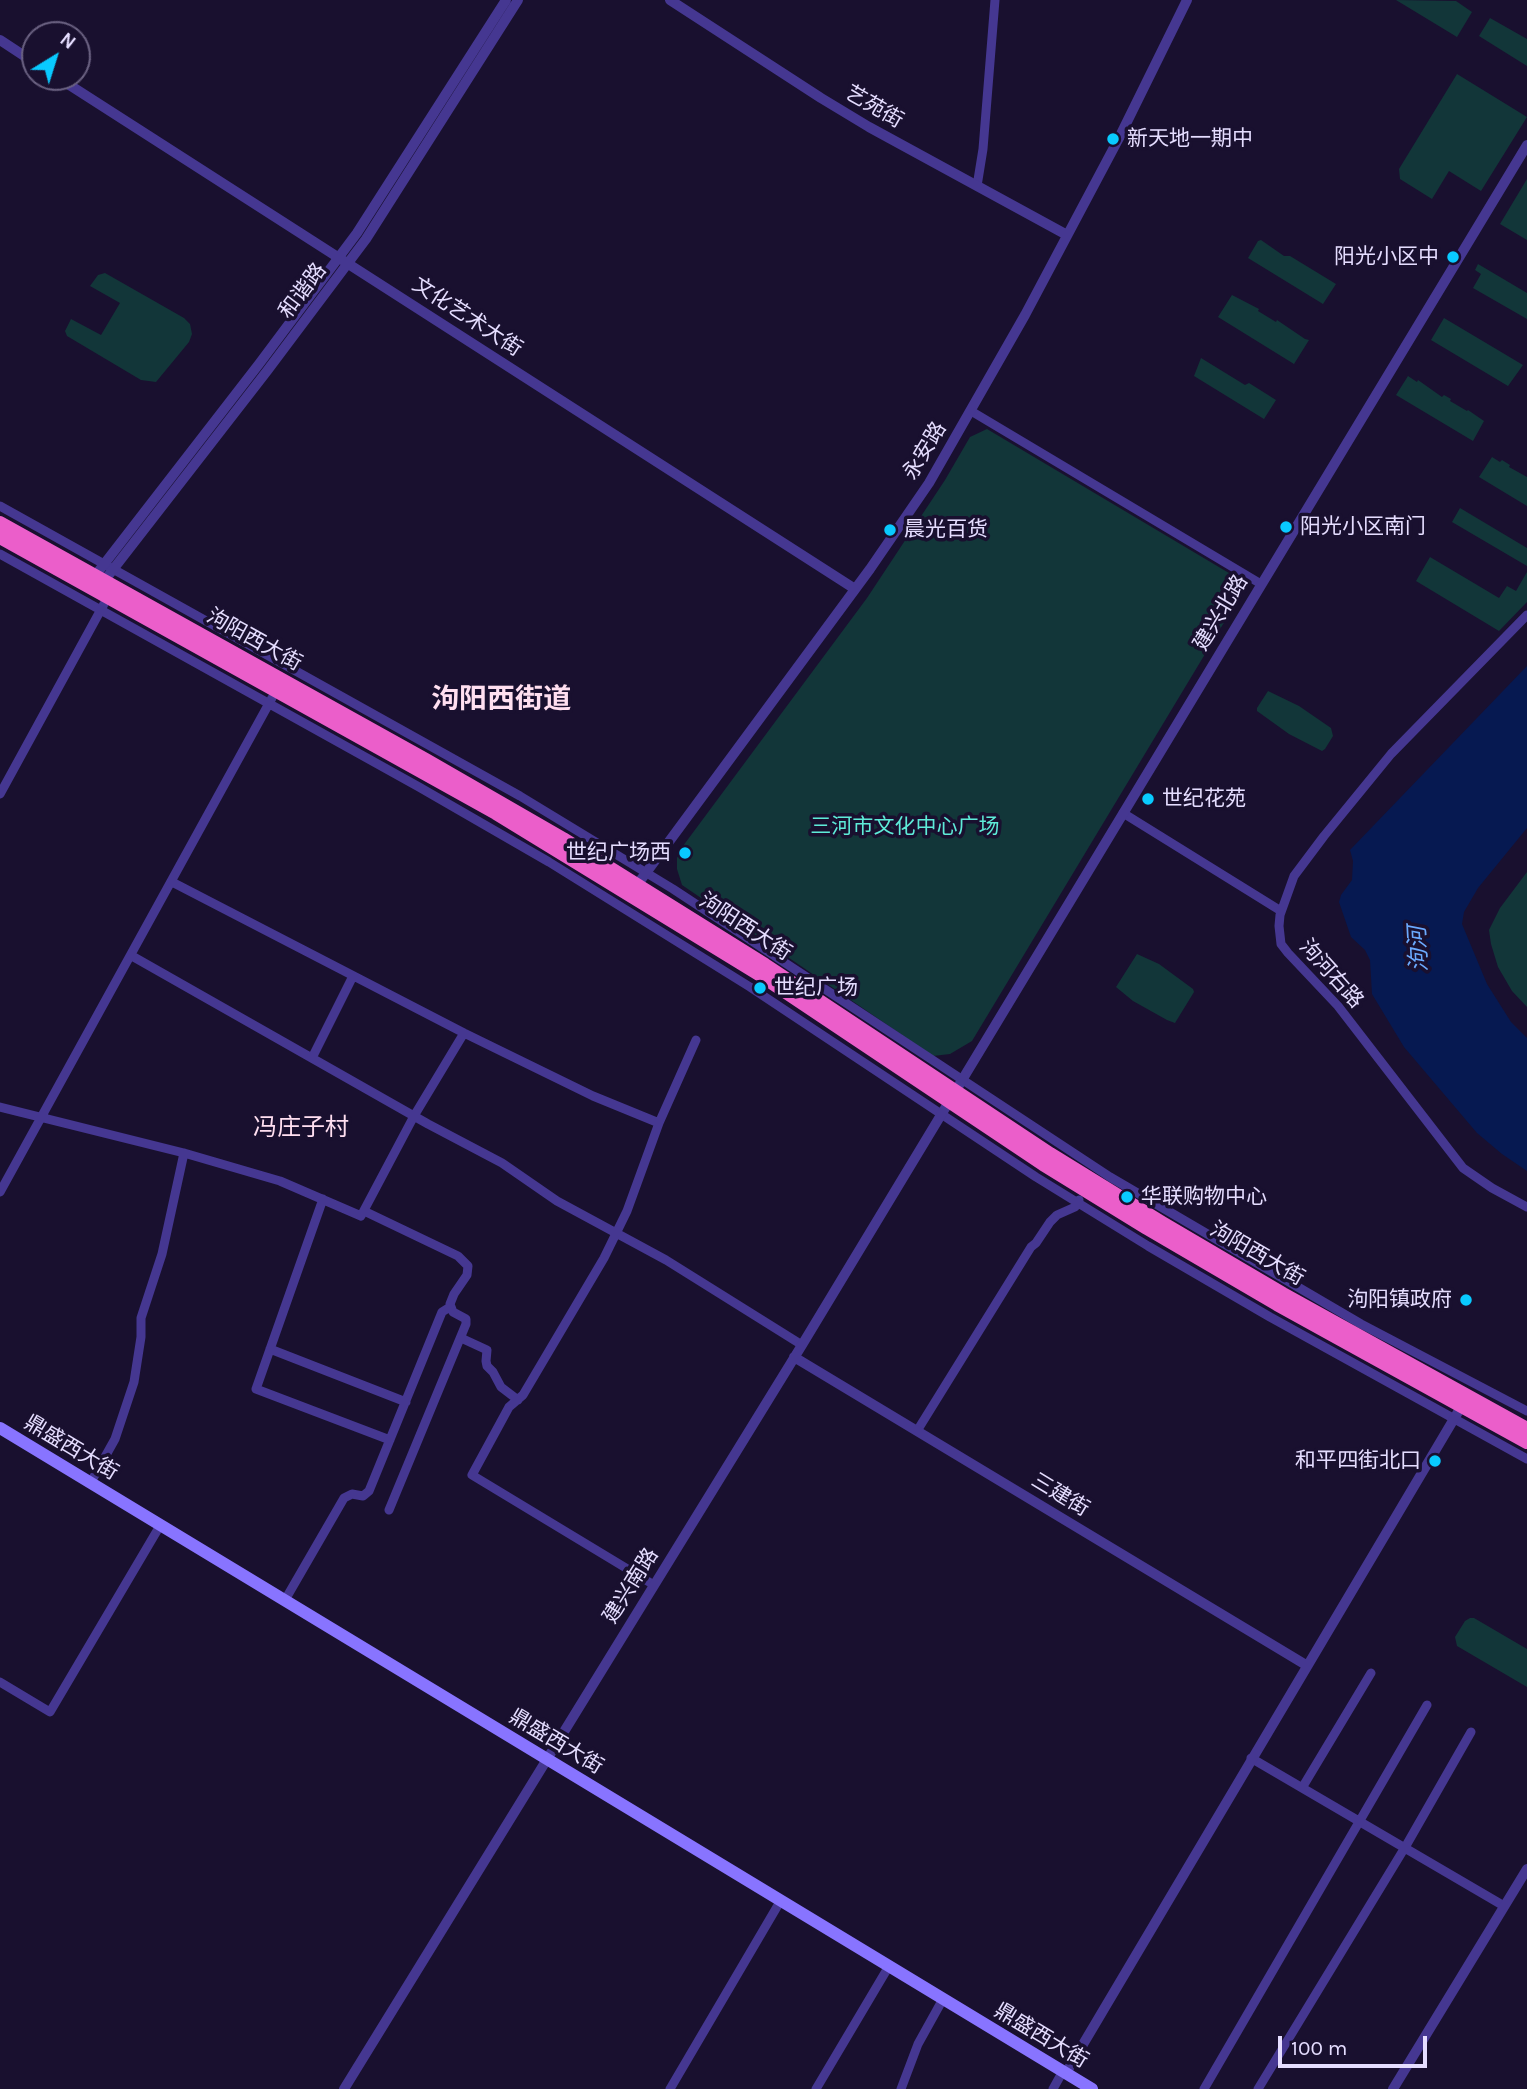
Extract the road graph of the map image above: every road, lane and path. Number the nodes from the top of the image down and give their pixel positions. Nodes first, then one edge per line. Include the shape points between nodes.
1 (506, 0) edge
2 (517, 0) edge
3 (670, 0) edge
4 (995, 0) edge
5 (1187, 0) edge
6 (0, 40) edge
7 (21, 54) edge
8 (79, 91) edge
9 (1527, 145) edge
10 (976, 186) junction
11 (1067, 235) junction
12 (343, 260) junction
13 (971, 411) junction
14 (0, 506) edge
15 (0, 523) edge
16 (0, 537) edge
17 (0, 554) edge
18 (101, 584) junction
19 (1261, 584) junction
20 (855, 589) junction
21 (1527, 615) edge
22 (273, 697) junction
23 (0, 794) edge
24 (1123, 813) junction
25 (642, 879) junction
26 (172, 882) junction
27 (1281, 911) junction
28 (132, 956) junction
29 (353, 976) junction
30 (464, 1033) junction
31 (696, 1040) dead end
32 (312, 1058) junction
33 (952, 1097) junction
34 (0, 1107) edge
35 (414, 1116) junction
36 (42, 1117) junction
37 (659, 1124) junction
38 (184, 1153) junction
39 (0, 1192) edge
40 (1082, 1196) junction
41 (324, 1199) junction
42 (1527, 1207) edge
43 (364, 1210) junction
44 (616, 1233) junction
45 (450, 1307) junction
46 (461, 1338) junction
47 (802, 1345) junction
48 (270, 1349) junction
49 (794, 1357) junction
50 (517, 1399) junction
51 (406, 1402) junction
52 (1527, 1411) edge
53 (1457, 1413) junction
54 (0, 1428) edge
55 (1527, 1429) edge
56 (917, 1431) junction
57 (390, 1440) junction
58 (1527, 1442) edge
59 (1527, 1459) edge
60 (91, 1482) junction
61 (389, 1510) dead end
62 (161, 1524) junction
63 (654, 1585) junction
64 (285, 1600) junction
65 (1306, 1665) junction
66 (1371, 1673) dead end
67 (0, 1682) edge
68 (1427, 1705) dead end
69 (1471, 1732) dead end
70 (547, 1759) junction
71 (1251, 1759) junction
72 (1302, 1788) junction
73 (1359, 1822) junction
74 (1405, 1848) junction
75 (1527, 1869) edge
76 (781, 1900) junction
77 (1504, 1906) junction
78 (889, 1966) junction
79 (943, 1999) junction
80 (1065, 2072) junction
81 (344, 2089) edge
82 (670, 2089) edge
83 (816, 2089) edge
84 (901, 2089) edge
85 (1053, 2089) edge
86 (1092, 2089) edge
87 (1204, 2089) edge
88 (1258, 2089) edge
89 (1393, 2089) edge

1 - 12 street, 和谐路
2 - 12 street, 和谐路 via 366,239
3 - 10 street, 艺苑街 via 821,98
4 - 10 street
5 - 11 street, 永安路
6 - 7 street
8 - 12 street, 文化艺术大街
9 - 19 street, 建兴北路
10 - 11 street, 艺苑街
11 - 13 street, 永安路
12 - 18 street, 和谐路
12 - 20 street, 文化艺术大街
13 - 19 street
13 - 20 street, 永安路 via 929,483
14 - 18 street
15 - 18 highway, 泃阳西大街
16 - 18 highway, 泃阳西大街
17 - 18 street
18 - 22 highway, 泃阳西大街
18 - 23 street
18 - 25 highway, 泃阳西大街
19 - 24 street, 建兴北路
20 - 25 street, 永安路
21 - 27 street, 泃河右路 via 1361,789 1294,877
22 - 26 street
22 - 33 highway, 泃阳西大街 via 485,807
24 - 27 street
24 - 33 street, 建兴北路
25 - 33 highway, 泃阳西大街
26 - 28 street
26 - 29 street
27 - 42 street, 泃河右路 via 1280,938 1288,953 1338,1006 1450,1153 1472,1176
28 - 32 street
28 - 36 street
29 - 30 street
29 - 32 street
30 - 35 street
30 - 37 street
31 - 37 street
32 - 35 street
33 - 40 highway, 泃阳西大街
33 - 47 street, 建兴南路
33 - 52 street via 1110,1177 1361,1324
33 - 55 highway, 泃阳西大街 via 1249,1274
34 - 36 street
35 - 43 street
35 - 44 street
36 - 38 street
36 - 39 street
37 - 44 street
38 - 41 street
38 - 60 street via 162,1254 141,1318 134,1382 115,1439
40 - 53 highway, 泃阳西大街 via 1277,1304
40 - 56 street via 1075,1207 1057,1215 1031,1247
41 - 43 street via 361,1216
41 - 48 street
43 - 45 street via 467,1264 467,1275
44 - 47 street
44 - 50 street
45 - 46 street via 467,1322
45 - 51 street via 442,1312
46 - 50 street via 487,1350 487,1366 501,1387
46 - 61 street
47 - 49 street, 建兴南路
48 - 51 street
48 - 57 street via 256,1389
49 - 56 street, 三建街
49 - 63 street, 建兴南路
50 - 63 street via 472,1475
51 - 57 street
53 - 58 highway, 泃阳西大街
53 - 59 street
53 - 65 street
54 - 60 main road, 鼎盛西大街
56 - 65 street, 三建街
57 - 64 street via 369,1491 344,1499
60 - 62 main road, 鼎盛西大街
62 - 64 main road, 鼎盛西大街
62 - 67 street via 50,1712
63 - 70 street, 建兴南路
64 - 70 main road, 鼎盛西大街
65 - 71 street
66 - 72 street
68 - 73 street
69 - 74 street
70 - 76 main road, 鼎盛西大街
70 - 81 street, 建兴南路
71 - 72 street
71 - 80 street
72 - 73 street
73 - 74 street
73 - 87 street
74 - 77 street
74 - 88 street
75 - 77 street
76 - 78 main road, 鼎盛西大街
76 - 82 street
77 - 89 street
78 - 79 main road, 鼎盛西大街
78 - 83 street
79 - 80 main road, 鼎盛西大街
79 - 84 street via 918,2044
80 - 85 street
80 - 86 main road, 鼎盛西大街

